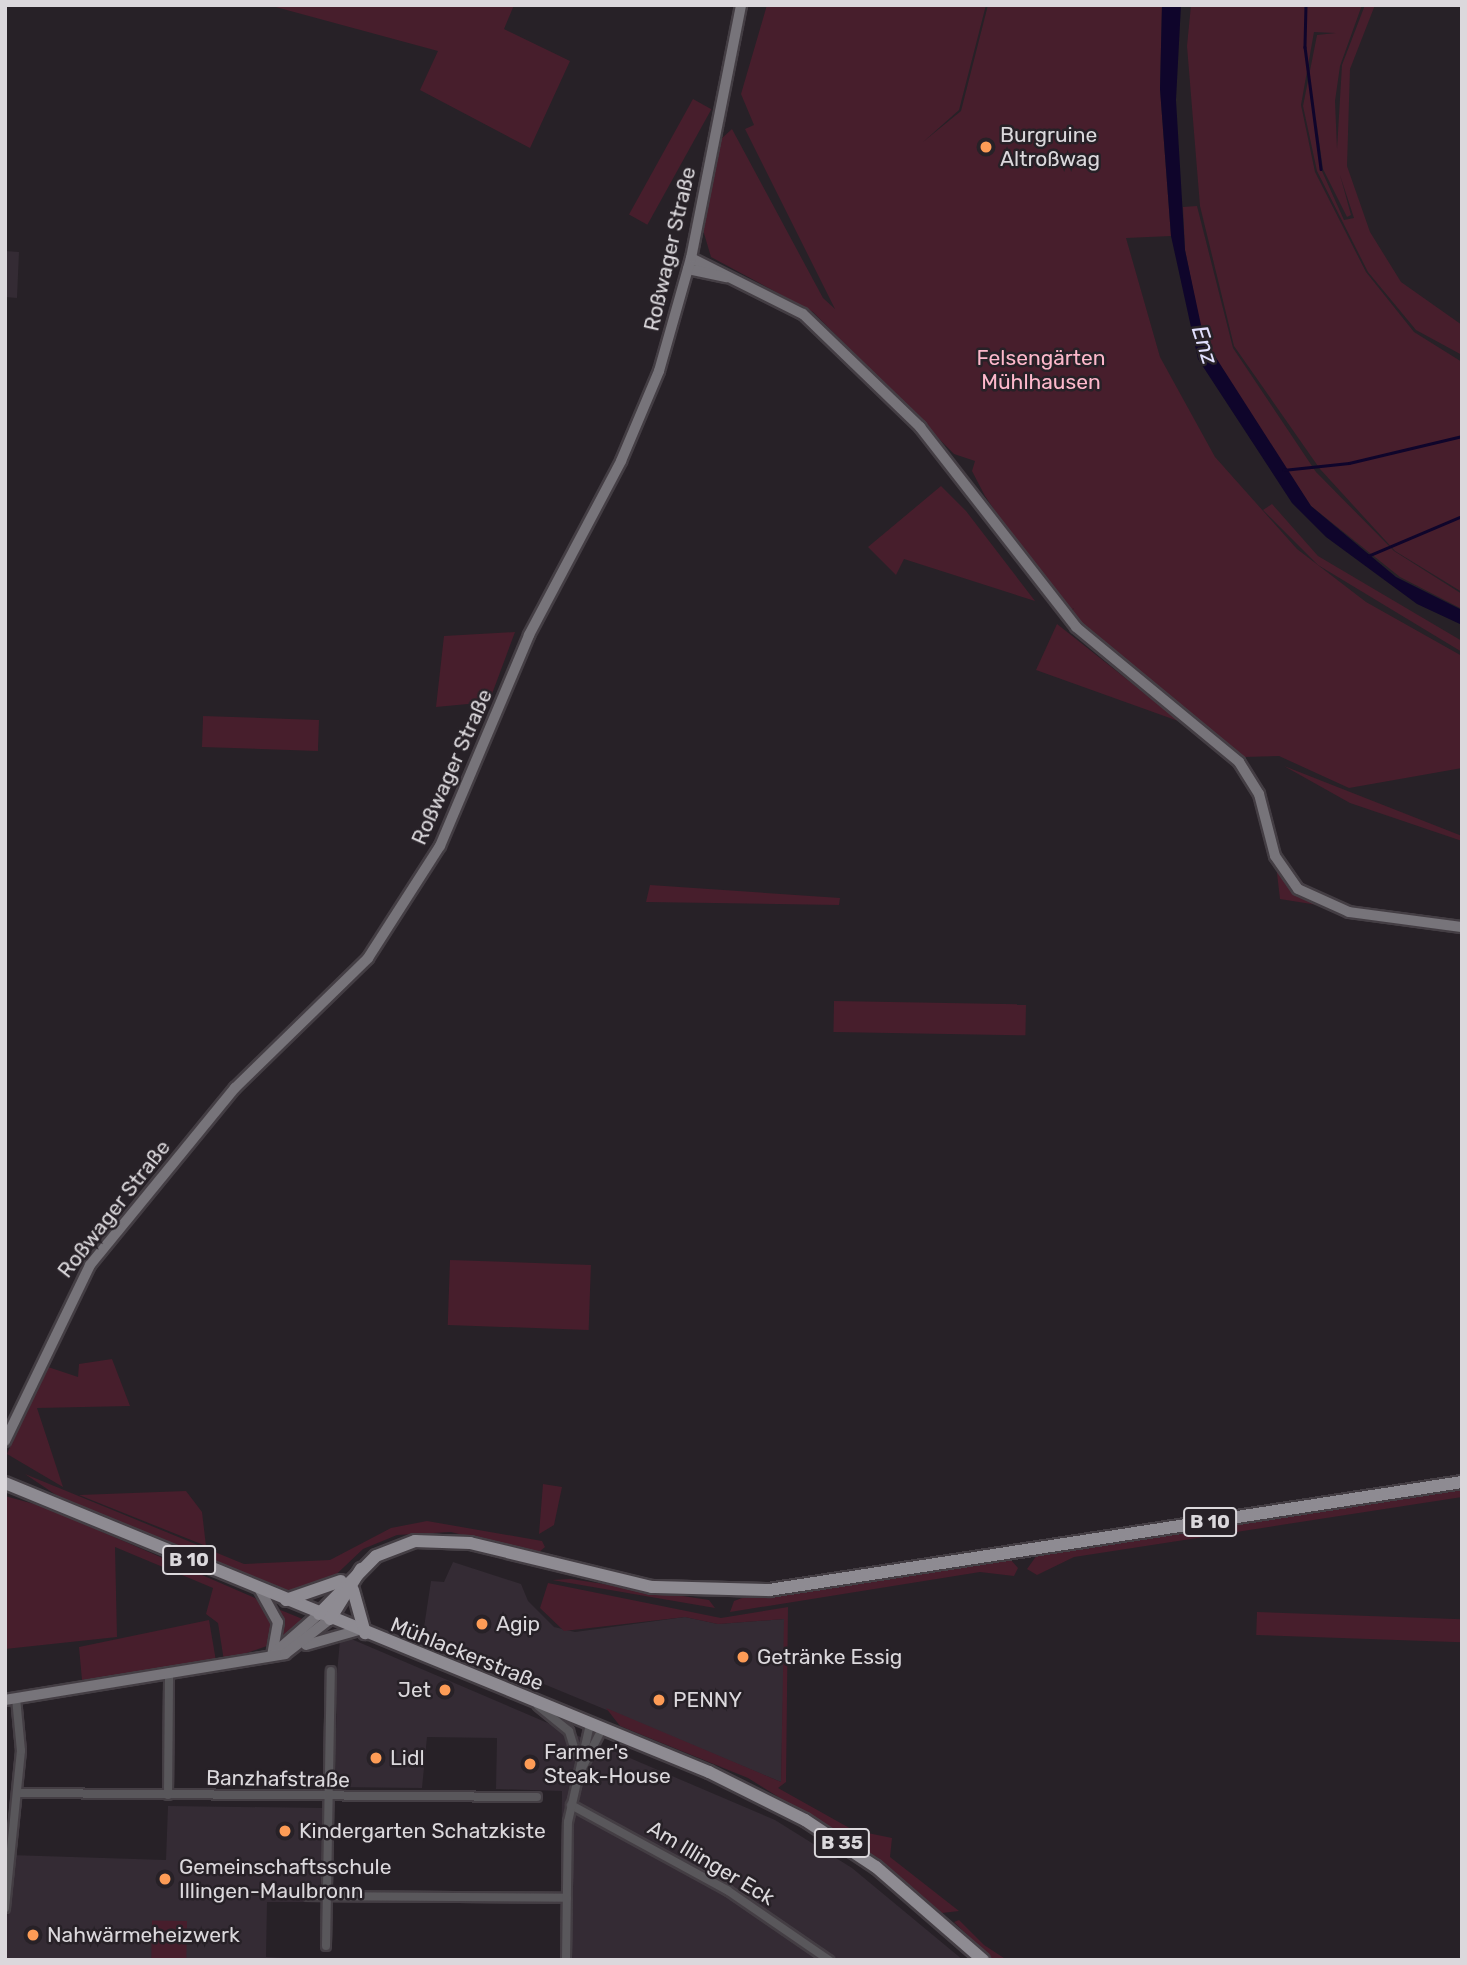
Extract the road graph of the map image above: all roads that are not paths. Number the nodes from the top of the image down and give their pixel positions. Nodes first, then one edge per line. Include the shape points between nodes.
1 (741, 5) edge
2 (690, 264) junction
3 (1462, 927) edge
4 (5, 1441) edge
5 (1462, 1482) edge
6 (5, 1483) edge
7 (350, 1584) junction
8 (260, 1590) junction
9 (285, 1600) junction
10 (325, 1616) junction
11 (362, 1632) junction
12 (303, 1645) junction
13 (272, 1656) junction
14 (331, 1671) dead end
15 (169, 1672) junction
16 (11, 1699) edge
17 (530, 1700) junction
18 (596, 1726) junction
19 (577, 1760) junction
20 (577, 1778) junction
21 (18, 1793) junction
22 (167, 1795) junction
23 (330, 1797) junction
24 (537, 1797) dead end
25 (571, 1805) junction
26 (327, 1895) junction
27 (308, 1896) dead end
28 (6, 1898) edge
29 (567, 1898) junction
30 (5, 1909) edge
31 (326, 1946) dead end
32 (566, 1960) edge
33 (829, 1960) edge
34 (983, 1960) edge

1 - 2 street, Roßwager Straße
2 - 3 street via 734,277 791,306 844,350 949,460 1076,627 1240,762 1259,794 1275,856 1298,889 1340,910
2 - 4 street, Roßwager Straße via 642,416 529,635 421,880 368,958 235,1088 90,1265
5 - 7 main road, B 10 via 769,1590 652,1587 432,1539 389,1548 362,1568
6 - 8 main road, B 10
7 - 9 main road
7 - 10 main road, B 10
7 - 11 main road
8 - 9 main road, B 10
8 - 13 street via 278,1622
9 - 10 main road, B 10
10 - 11 main road, Mühlackerstraße / B 35
10 - 12 street
10 - 13 street
11 - 12 street
11 - 17 main road, Mühlackerstraße / B 35
12 - 13 street
13 - 15 street
14 - 23 street
15 - 16 street
15 - 22 street
16 - 21 street
17 - 18 main road, Mühlackerstraße / B 35
17 - 19 street via 569,1731
18 - 19 street
18 - 20 street
18 - 34 main road, B 35 via 805,1820 912,1894
19 - 20 street
20 - 25 street
21 - 22 street, Banzhafstraße
21 - 28 street
22 - 23 street, Banzhafstraße
23 - 24 street, Banzhafstraße
23 - 26 street
25 - 29 street
25 - 33 street, Am Illinger Eck via 727,1890
26 - 27 street
26 - 29 street
26 - 31 street
28 - 30 street
29 - 32 street

